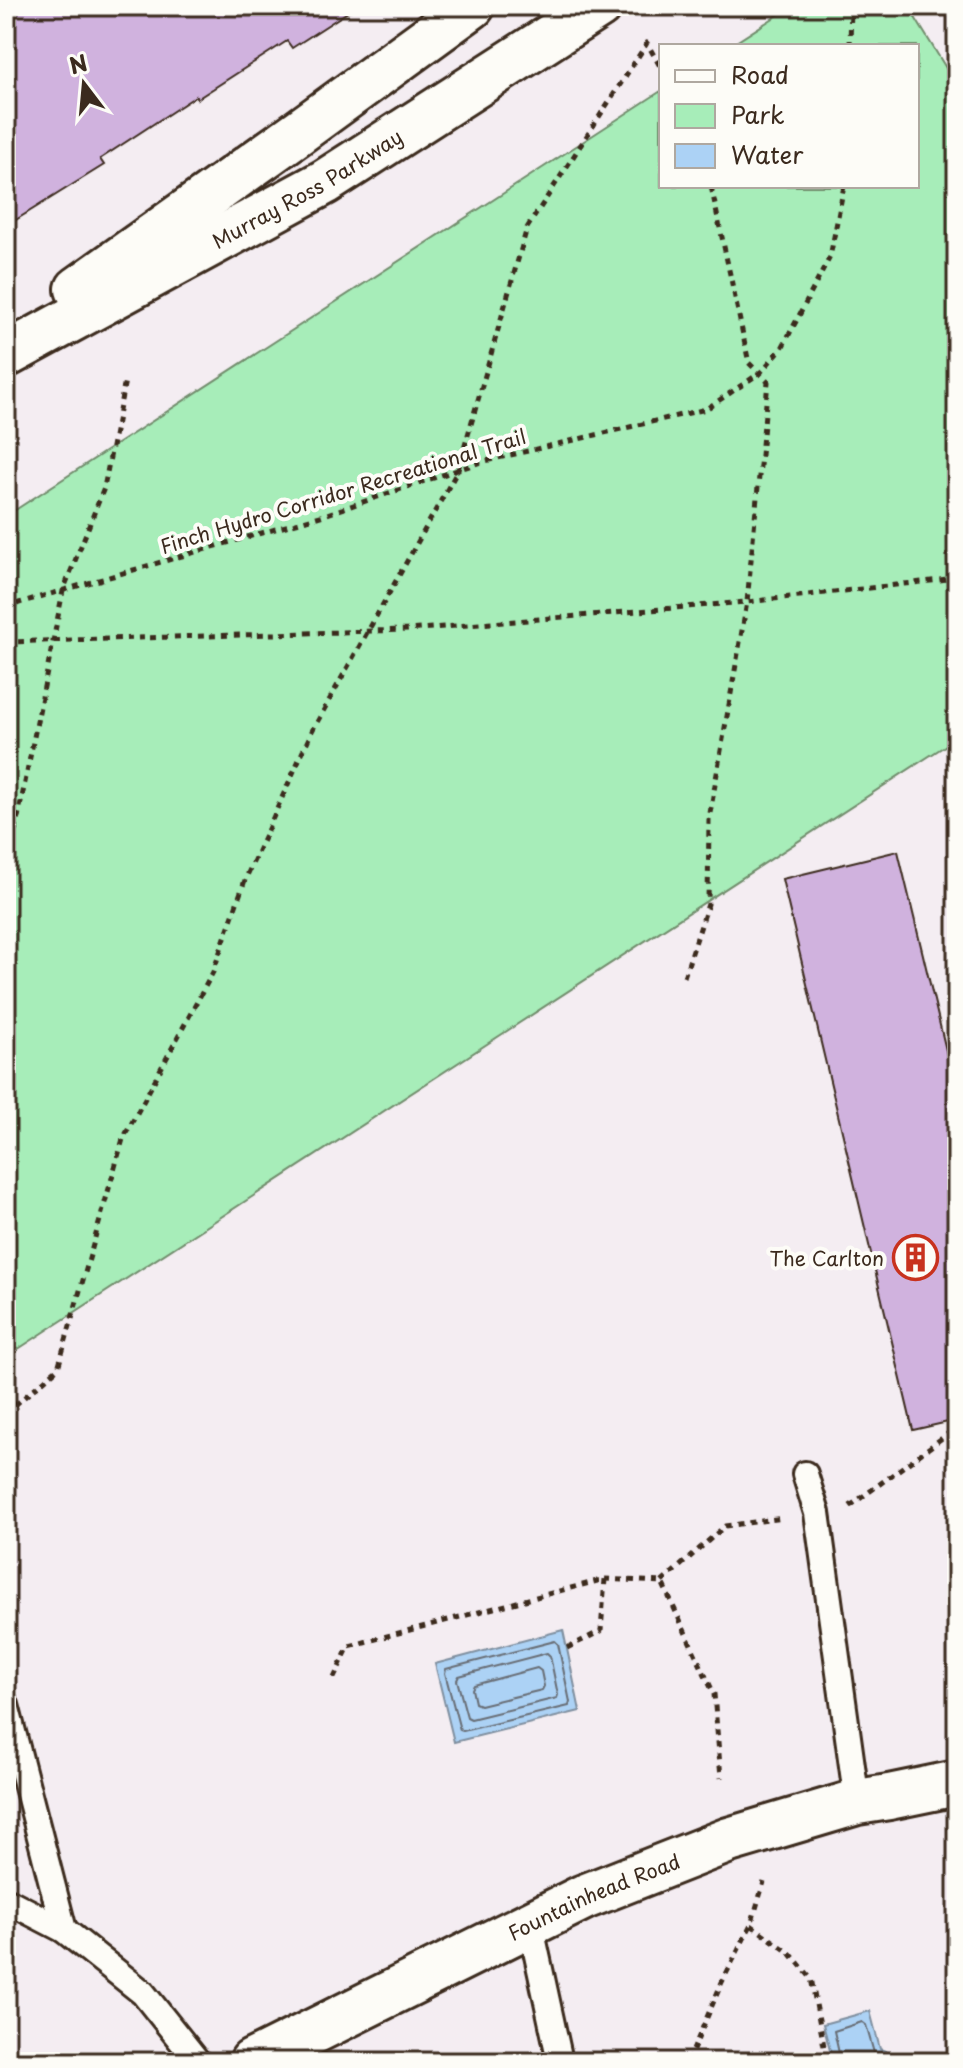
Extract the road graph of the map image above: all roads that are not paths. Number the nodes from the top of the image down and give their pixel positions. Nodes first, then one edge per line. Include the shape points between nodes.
1 (472, 6) edge
2 (599, 6) edge
3 (6, 340) edge
4 (6, 355) edge
5 (805, 1474) dead end
6 (6, 1705) edge
7 (957, 1783) edge
8 (857, 1802) junction
9 (6, 1900) edge
10 (530, 1923) junction
11 (64, 1930) junction
12 (198, 2062) edge
13 (252, 2062) edge
14 (557, 2062) edge

1 - 3 street, Murray Ross Parkway
2 - 4 street, Murray Ross Parkway via 325,182
5 - 8 lane via 817,1513
6 - 11 lane
7 - 8 street, Fountainhead Road
8 - 10 street, Fountainhead Road via 729,1840
9 - 11 lane
10 - 13 street, Fountainhead Road
10 - 14 lane
11 - 12 lane via 143,1993

